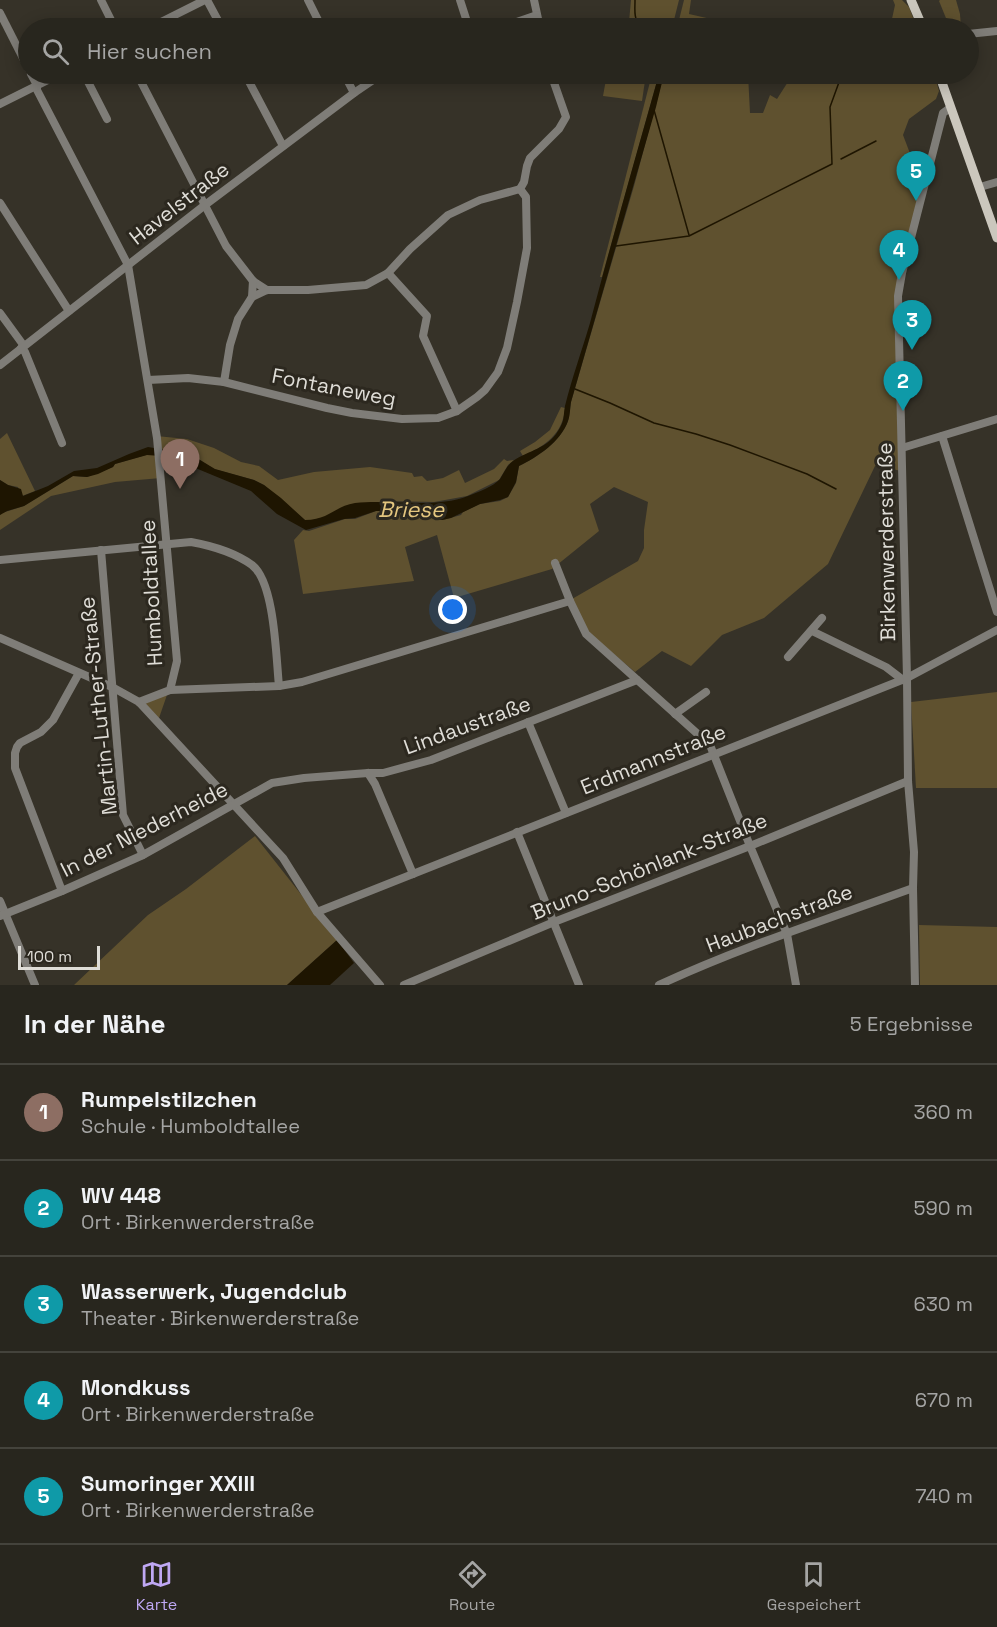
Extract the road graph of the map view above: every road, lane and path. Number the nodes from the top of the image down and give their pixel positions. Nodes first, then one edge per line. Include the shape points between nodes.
1 (101, 0) edge
2 (206, 0) edge
3 (309, 0) edge
4 (460, 0) edge
5 (534, 0) edge
6 (910, 0) edge
7 (0, 13) edge
8 (537, 15) junction
9 (111, 18) edge
10 (169, 18) edge
11 (216, 18) edge
12 (317, 18) edge
13 (466, 18) edge
14 (528, 18) edge
15 (538, 18) edge
16 (918, 18) edge
17 (997, 31) edge
18 (979, 33) edge
19 (18, 48) edge
20 (89, 84) edge
21 (142, 84) edge
22 (250, 84) edge
23 (349, 84) edge
24 (367, 84) edge
25 (554, 84) edge
26 (942, 84) edge
27 (37, 85) joint
28 (354, 93) junction
29 (0, 104) edge
30 (950, 108) junction
31 (107, 119) dead end
32 (283, 146) junction
33 (997, 182) edge
34 (980, 188) junction
35 (520, 189) junction
36 (0, 204) edge
37 (205, 205) junction
38 (997, 238) edge
39 (128, 265) junction
40 (387, 273) junction
41 (253, 281) junction
42 (267, 290) junction
43 (252, 297) junction
44 (69, 311) junction
45 (0, 314) edge
46 (23, 347) junction
47 (0, 365) edge
48 (148, 380) junction
49 (224, 382) junction
50 (457, 411) junction
51 (997, 419) edge
52 (942, 436) junction
53 (62, 443) dead end
54 (902, 448) junction
55 (168, 544) junction
56 (100, 550) junction
57 (0, 560) edge
58 (555, 563) dead end
59 (570, 601) junction
60 (997, 612) edge
61 (822, 618) dead end
62 (997, 630) edge
63 (812, 631) junction
64 (0, 638) edge
65 (788, 657) dead end
66 (79, 674) junction
67 (905, 679) junction
68 (637, 680) junction
69 (279, 686) junction
70 (112, 687) junction
71 (170, 690) junction
72 (706, 692) dead end
73 (139, 702) junction
74 (675, 714) junction
75 (528, 722) junction
76 (714, 755) junction
77 (368, 773) junction
78 (304, 778) joint
79 (908, 781) junction
80 (234, 804) junction
81 (566, 813) junction
82 (517, 832) junction
83 (750, 846) junction
84 (142, 855) junction
85 (413, 874) junction
86 (913, 888) junction
87 (62, 891) junction
88 (0, 902) edge
89 (317, 912) junction
90 (3, 915) edge
91 (554, 922) junction
92 (787, 934) junction
93 (35, 985) edge
94 (380, 985) edge
95 (404, 985) edge
96 (579, 985) edge
97 (659, 985) edge
98 (796, 985) edge
99 (915, 985) edge

1 - 9 street
2 - 10 street
2 - 11 street
3 - 12 street
4 - 13 street
5 - 8 street
6 - 16 main road
7 - 19 street
8 - 14 street
8 - 15 street
17 - 18 street
20 - 31 street
21 - 37 street
22 - 32 street
23 - 28 street
24 - 28 street, Havelstraße
25 - 35 street via 566,117 560,129 530,158
26 - 30 main road
27 - 29 street
27 - 39 street
28 - 32 street, Havelstraße
30 - 34 main road
30 - 54 street, Birkenwerderstraße via 943,113 898,296
32 - 37 street, Havelstraße
33 - 34 street
34 - 38 main road
35 - 40 street via 480,200 448,215
35 - 50 street, Fontaneweg via 526,197 527,248 507,348 498,372 485,390
36 - 44 street
37 - 39 street, Havelstraße
37 - 41 street via 226,246
39 - 44 street, Havelstraße
39 - 48 street
40 - 42 street via 366,285
40 - 50 street via 427,316 423,336
41 - 42 street
41 - 43 street
42 - 43 street
43 - 49 street via 238,319
44 - 46 street, Havelstraße
45 - 46 street
46 - 47 street, Havelstraße
46 - 53 street
48 - 49 street, Fontaneweg via 188,378
48 - 55 street, Humboldtallee
49 - 50 street, Fontaneweg via 352,413 414,420
51 - 52 street
52 - 54 street
52 - 60 street
54 - 67 street, Birkenwerderstraße
55 - 56 street
55 - 69 street via 191,542 214,547 254,567 270,602
55 - 71 street, Humboldtallee via 177,661
56 - 57 street
56 - 70 street, Martin-Luther-Straße
58 - 59 street
59 - 68 street via 586,634
59 - 69 street
61 - 63 street
62 - 67 street, Erdmannstraße
63 - 65 street
63 - 67 street
64 - 66 street
66 - 70 street
66 - 87 street via 53,720 36,736 20,743 15,753 15,768
67 - 76 street, Erdmannstraße
67 - 79 street, Birkenwerderstraße
68 - 74 street
68 - 75 street, Lindaustraße
69 - 71 street
70 - 73 street
70 - 84 street, Martin-Luther-Straße via 123,815
71 - 73 street, Humboldtallee
72 - 74 street
73 - 80 street
74 - 76 street via 710,745
75 - 77 street, Lindaustraße via 431,760 383,773
75 - 81 street
76 - 81 street, Erdmannstraße
76 - 83 street
77 - 78 street, Lindaustraße
77 - 85 street
78 - 80 street, In der Niederheide via 272,783
79 - 83 street, Bruno-Schönlank-Straße
79 - 86 street, Birkenwerderstraße
80 - 84 street, In der Niederheide
80 - 89 street via 283,858
81 - 82 street, Erdmannstraße
82 - 85 street, Erdmannstraße
82 - 91 street
83 - 91 street, Bruno-Schönlank-Straße
83 - 92 street
84 - 87 street, In der Niederheide
85 - 89 street, Erdmannstraße
86 - 92 street, Haubachstraße
86 - 99 street, Birkenwerderstraße
87 - 90 street, In der Niederheide
88 - 90 street
89 - 94 street
90 - 93 street
91 - 95 street, Bruno-Schönlank-Straße
91 - 96 street
92 - 97 street, Haubachstraße
92 - 98 street

